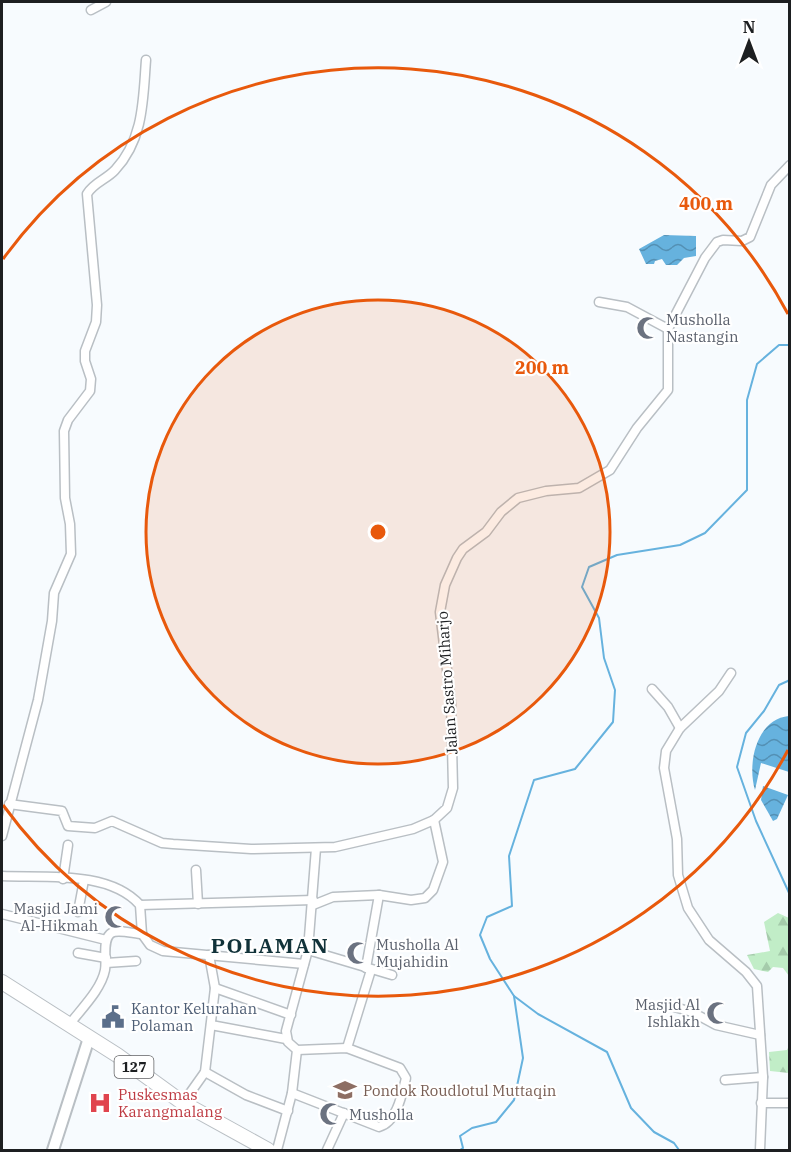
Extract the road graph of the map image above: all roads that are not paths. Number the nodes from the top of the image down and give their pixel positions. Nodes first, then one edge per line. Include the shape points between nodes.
1 (106, 2) edge
2 (91, 10) dead end
3 (146, 60) dead end
4 (789, 165) edge
5 (599, 302) dead end
6 (668, 328) junction
7 (731, 673) dead end
8 (652, 689) dead end
9 (680, 729) junction
10 (9, 804) junction
11 (434, 820) junction
12 (3, 823) edge
13 (2, 836) edge
14 (68, 845) dead end
15 (316, 848) junction
16 (196, 870) dead end
17 (2, 876) edge
18 (63, 879) junction
19 (84, 880) junction
20 (379, 895) junction
21 (313, 903) junction
22 (198, 904) junction
23 (140, 905) junction
24 (78, 912) dead end
25 (2, 914) edge
26 (142, 934) junction
27 (106, 940) junction
28 (308, 950) junction
29 (78, 953) dead end
30 (209, 955) junction
31 (106, 961) junction
32 (136, 961) dead end
33 (304, 964) junction
34 (369, 969) junction
35 (393, 975) dead end
36 (2, 982) edge
37 (215, 987) junction
38 (671, 1006) dead end
39 (291, 1015) junction
40 (69, 1025) junction
41 (211, 1025) junction
42 (760, 1035) junction
43 (89, 1038) junction
44 (286, 1038) junction
45 (347, 1048) junction
46 (297, 1050) junction
47 (205, 1072) junction
48 (763, 1077) junction
49 (725, 1080) dead end
50 (292, 1094) junction
51 (183, 1103) junction
52 (761, 1103) junction
53 (789, 1103) edge
54 (288, 1111) junction
55 (344, 1113) junction
56 (53, 1150) edge
57 (268, 1150) edge
58 (278, 1150) edge
59 (327, 1150) edge
60 (760, 1150) edge

1 - 2 street
3 - 10 street via 145,98 138,130 116,169 87,194 97,304 96,322 85,351 91,387 64,431 71,554 54,593 38,700
4 - 6 street, Jalan Sastro Miharjo via 771,185 750,237 742,241 723,240 711,249
5 - 6 street via 627,307
6 - 11 street, Jalan Sastro Miharjo via 668,390 610,470 579,488 518,498 456,558 440,612 451,703 453,788 447,808
7 - 9 street via 719,691
8 - 9 street
9 - 42 street via 664,760 680,886 696,924 753,978 760,1007
10 - 12 street
10 - 15 street via 62,811 68,826 95,828 112,820 167,843 236,849
11 - 15 street via 393,835 335,848
11 - 20 street via 442,854 441,869 431,892 425,898 411,900
12 - 13 street
14 - 18 street
15 - 21 street
16 - 22 street
17 - 18 street
18 - 19 street
19 - 23 street via 121,890
19 - 24 street
20 - 21 street via 333,897
20 - 34 street
21 - 22 street
21 - 28 street
22 - 23 street
23 - 26 street
25 - 27 street
26 - 27 street via 115,932
26 - 30 street via 147,943 159,950
27 - 31 street
28 - 33 street
28 - 34 street
29 - 31 street
30 - 33 street
30 - 37 street
31 - 32 street
31 - 40 street via 102,980
33 - 39 street
34 - 35 street
34 - 45 street
36 - 40 main road, 127
37 - 39 street
37 - 41 street
38 - 42 street via 716,1025
39 - 44 street
40 - 43 main road, 127
41 - 44 street
41 - 47 street
42 - 48 street
43 - 51 main road, 127
43 - 56 street
44 - 46 street
45 - 46 street
45 - 55 street via 400,1068 406,1078 393,1116 383,1126
46 - 50 street
47 - 51 street
47 - 54 street via 246,1095
48 - 49 street
48 - 52 street
50 - 54 street
50 - 55 street
51 - 57 main road, 127
52 - 53 street
52 - 60 street
54 - 58 street
55 - 59 street

